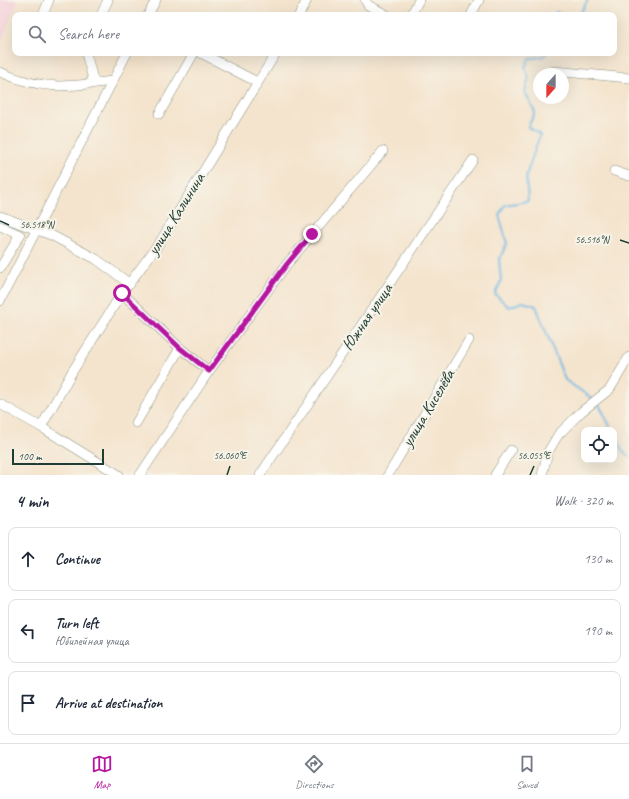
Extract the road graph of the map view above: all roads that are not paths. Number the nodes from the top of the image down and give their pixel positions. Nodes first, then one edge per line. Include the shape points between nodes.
1 (49, 0) edge
2 (108, 0) edge
3 (156, 0) edge
4 (307, 0) edge
5 (365, 0) edge
6 (419, 0) edge
7 (479, 0) edge
8 (44, 12) edge
9 (102, 12) edge
10 (150, 12) edge
11 (301, 12) edge
12 (381, 12) edge
13 (413, 12) edge
14 (473, 12) edge
15 (87, 56) edge
16 (126, 56) edge
17 (192, 56) edge
18 (207, 56) edge
19 (274, 56) edge
20 (0, 72) edge
21 (569, 72) edge
22 (629, 78) edge
23 (113, 81) junction
24 (257, 82) junction
25 (94, 83) junction
26 (159, 114) dead end
27 (383, 151) dead end
28 (473, 160) dead end
29 (614, 171) dead end
30 (629, 176) edge
31 (0, 216) edge
32 (0, 226) edge
33 (35, 230) junction
34 (1, 265) edge
35 (16, 269) junction
36 (130, 284) junction
37 (122, 293) junction
38 (0, 301) edge
39 (468, 340) dead end
40 (180, 348) junction
41 (629, 357) edge
42 (209, 371) junction
43 (0, 404) edge
44 (136, 423) dead end
45 (41, 427) junction
46 (511, 450) dead end
47 (391, 474) edge
48 (118, 475) edge
49 (140, 475) edge
50 (260, 475) edge
51 (495, 475) edge
52 (542, 475) edge

1 - 8 street
2 - 9 street
3 - 10 street
4 - 11 street
5 - 12 street via 368,5
6 - 13 street
7 - 14 street
15 - 25 street
16 - 23 street
17 - 26 street
18 - 24 street
19 - 24 street, улица Калинина
20 - 25 street via 39,85 71,86
21 - 22 street
23 - 25 street
23 - 33 street
24 - 36 street, улица Калинина via 158,244
27 - 42 street via 287,264
28 - 50 street, Южная улица
29 - 30 street
31 - 33 street
32 - 34 street via 20,235
33 - 35 street
33 - 36 street via 51,235 96,259
34 - 35 street
35 - 38 street
36 - 37 street, улица Калинина
37 - 40 street
37 - 45 street, улица Калинина
39 - 47 street, улица Киселёва
40 - 42 street
40 - 44 street
41 - 52 street via 610,389 558,435 548,452
42 - 49 street
43 - 45 street
45 - 48 street
46 - 51 street

